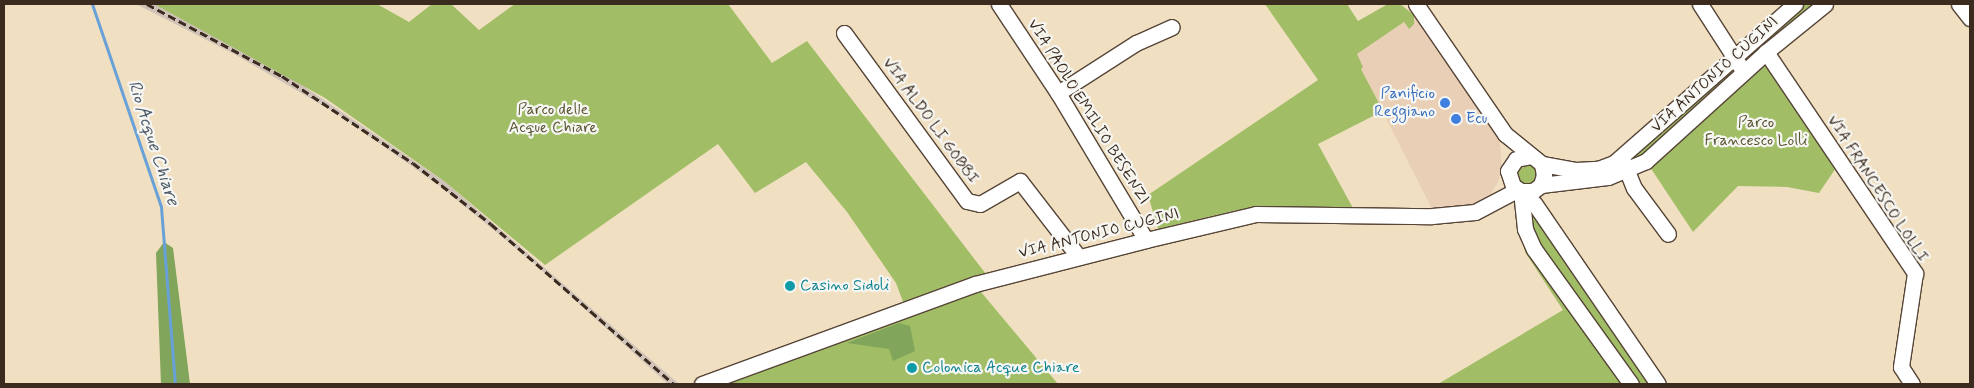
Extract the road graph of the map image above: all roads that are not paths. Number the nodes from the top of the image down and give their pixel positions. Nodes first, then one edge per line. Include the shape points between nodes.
1 (999, 4) edge
2 (1416, 4) edge
3 (1700, 4) edge
4 (1795, 4) edge
5 (1825, 4) edge
6 (1959, 4) edge
7 (1970, 18) edge
8 (1172, 28) dead end
9 (844, 33) dead end
10 (1766, 52) junction
11 (1735, 58) junction
12 (1744, 72) junction
13 (1058, 93) junction
14 (1505, 134) junction
15 (1536, 160) junction
16 (1625, 164) junction
17 (1510, 169) junction
18 (1530, 192) junction
19 (1490, 202) junction
20 (1668, 234) dead end
21 (1146, 240) junction
22 (1078, 256) junction
23 (702, 384) edge
24 (1631, 384) edge
25 (1658, 384) edge
26 (1912, 384) edge

1 - 13 street, VIA PAOLO EMILIO BESENZI
2 - 14 street
3 - 11 street
4 - 11 street, VIA ANTONIO CUGINI
5 - 10 street, VIA ANTONIO CUGINI
6 - 7 street
8 - 13 street via 1136,43
9 - 22 street, VIA ALDO LI GOBBI via 967,201 980,204 1020,181
10 - 12 street, VIA ANTONIO CUGINI
10 - 26 street, VIA FRANCESCO LOLLI via 1915,272 1901,367
11 - 12 street
11 - 16 street, VIA ANTONIO CUGINI
12 - 16 street, VIA ANTONIO CUGINI via 1646,161
13 - 21 street, VIA PAOLO EMILIO BESENZI
14 - 15 street
14 - 17 street
15 - 16 street, VIA ANTONIO CUGINI via 1576,170
15 - 17 street via 1520,157
15 - 18 street via 1544,175
16 - 18 street, VIA ANTONIO CUGINI via 1608,178
16 - 20 street via 1634,188
17 - 18 street
17 - 19 street
18 - 19 street, VIA ANTONIO CUGINI
18 - 24 street via 1529,238 1536,252
18 - 25 street
19 - 21 street, VIA ANTONIO CUGINI via 1475,212 1432,216 1256,214
21 - 22 street, VIA ANTONIO CUGINI
22 - 23 street, VIA ANTONIO CUGINI via 905,307

